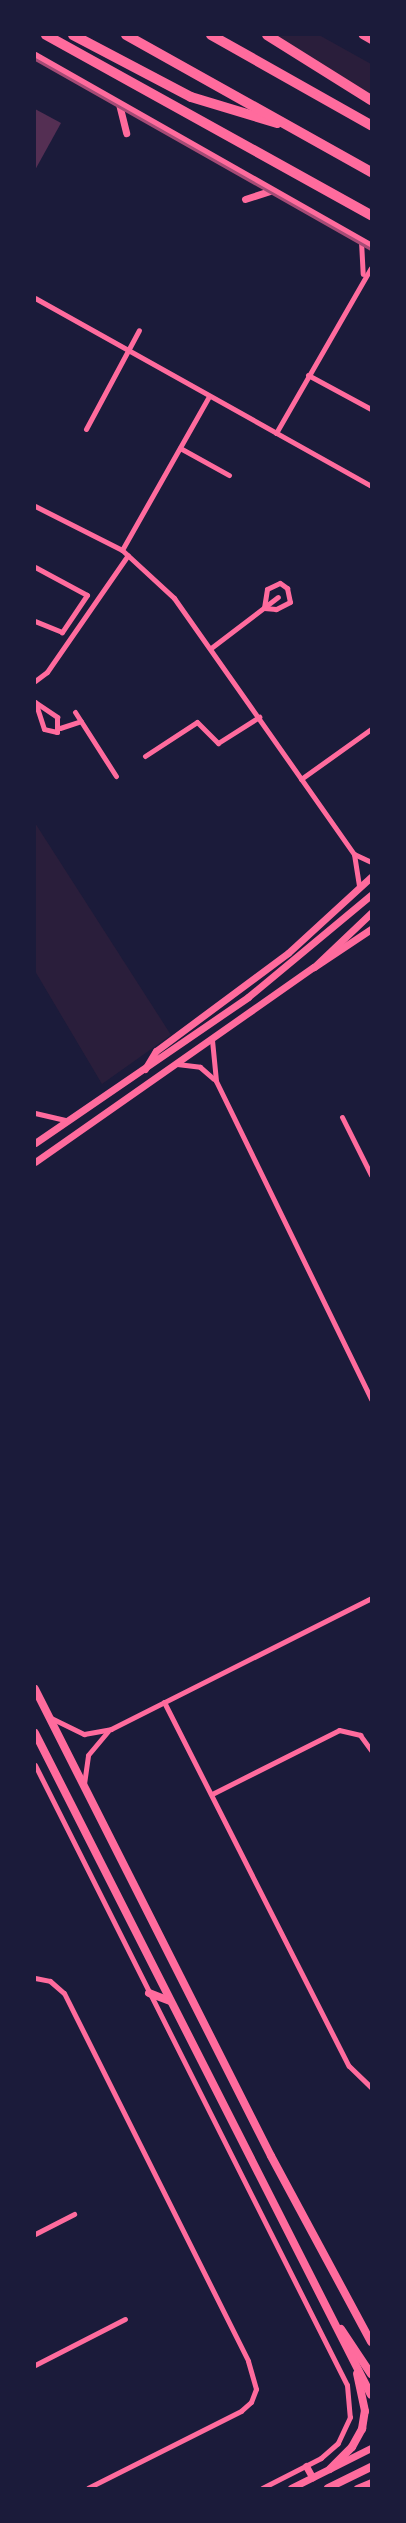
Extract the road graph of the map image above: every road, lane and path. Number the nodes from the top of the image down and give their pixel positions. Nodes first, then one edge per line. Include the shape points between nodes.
1 (46, 35) edge
2 (73, 35) edge
3 (126, 35) edge
4 (211, 35) edge
5 (267, 35) edge
6 (362, 35) edge
7 (371, 40) edge
8 (35, 55) edge
9 (371, 100) edge
10 (119, 104) junction
11 (286, 125) junction
12 (371, 125) edge
13 (126, 133) dead end
14 (371, 172) edge
15 (272, 190) junction
16 (245, 199) dead end
17 (371, 215) edge
18 (361, 240) junction
19 (371, 246) edge
20 (371, 268) edge
21 (362, 277) junction
22 (35, 298) edge
23 (139, 330) dead end
24 (128, 350) junction
25 (308, 375) junction
26 (209, 396) junction
27 (371, 409) edge
28 (86, 430) dead end
29 (276, 432) junction
30 (180, 448) junction
31 (229, 475) dead end
32 (371, 486) edge
33 (35, 506) edge
34 (122, 550) junction
35 (128, 555) junction
36 (35, 567) edge
37 (278, 598) dead end
38 (264, 608) junction
39 (35, 621) edge
40 (211, 648) junction
41 (35, 681) edge
42 (35, 702) edge
43 (75, 712) dead end
44 (259, 717) junction
45 (81, 721) junction
46 (60, 728) junction
47 (371, 729) edge
48 (145, 756) dead end
49 (116, 776) dead end
50 (302, 779) junction
51 (354, 854) junction
52 (371, 862) edge
53 (371, 876) edge
54 (359, 887) junction
55 (371, 895) edge
56 (371, 913) edge
57 (371, 929) edge
58 (314, 967) junction
59 (212, 1040) junction
60 (176, 1064) junction
61 (145, 1069) junction
62 (216, 1081) junction
63 (35, 1113) edge
64 (342, 1117) dead end
65 (69, 1120) junction
66 (35, 1143) edge
67 (35, 1162) edge
68 (371, 1175) edge
69 (371, 1399) edge
70 (371, 1598) edge
71 (35, 1689) edge
72 (164, 1702) junction
73 (47, 1714) junction
74 (111, 1729) junction
75 (35, 1734) edge
76 (370, 1748) edge
77 (35, 1765) edge
78 (85, 1788) junction
79 (212, 1794) junction
80 (35, 1978) edge
81 (149, 1993) junction
82 (170, 2001) junction
83 (371, 2086) edge
84 (74, 2214) dead end
85 (35, 2234) edge
86 (125, 2319) dead end
87 (336, 2325) junction
88 (371, 2342) edge
89 (354, 2360) junction
90 (35, 2365) edge
91 (371, 2374) edge
92 (371, 2395) edge
93 (371, 2448) edge
94 (306, 2466) junction
95 (371, 2466) edge
96 (330, 2468) junction
97 (312, 2477) junction
98 (371, 2482) edge
99 (88, 2488) edge
100 (262, 2488) edge
101 (291, 2488) edge
102 (328, 2488) edge
103 (357, 2488) edge

1 - 17 highway
2 - 11 highway via 191,97
3 - 11 highway
4 - 12 highway
5 - 9 highway
6 - 7 street
8 - 10 street
10 - 13 street
10 - 15 street
11 - 14 highway
15 - 16 street
15 - 18 street
18 - 19 street
18 - 21 street
20 - 21 street
21 - 25 street
22 - 24 street
23 - 24 street
24 - 26 street
24 - 28 street
25 - 27 street
25 - 29 street
26 - 29 street
26 - 30 street
29 - 32 street
30 - 31 street
30 - 34 street
33 - 34 street
34 - 35 street
35 - 40 street via 174,598
35 - 41 street via 47,672
36 - 39 street via 87,595 62,632
37 - 38 street
38 - 38 street via 286,604 287,588 280,583 267,589
38 - 40 street
40 - 44 street
42 - 46 street via 57,717
42 - 46 street via 45,731 52,734
43 - 45 street
44 - 48 street via 218,743 196,722
44 - 50 street
45 - 46 street
45 - 49 street
47 - 50 street
50 - 51 street
51 - 52 street
51 - 54 street
53 - 54 street
54 - 61 street via 288,953 156,1051
55 - 61 street via 267,983
56 - 58 street
57 - 58 street
58 - 59 street
59 - 60 street
59 - 62 street
60 - 62 street via 200,1067
60 - 67 street
61 - 65 street
62 - 69 street
63 - 65 street
64 - 68 street
65 - 66 street
70 - 72 street
71 - 73 main road
72 - 74 street
72 - 79 street
73 - 74 street via 75,1732
73 - 78 main road
74 - 78 street via 88,1755
75 - 82 main road
76 - 79 street via 354,1732 339,1730
77 - 81 street
78 - 88 main road
79 - 83 street via 349,2066
80 - 99 street via 45,1979 64,1993 253,2373 255,2394 245,2409
81 - 82 main road
81 - 94 street via 347,2385 350,2409 345,2431 327,2454
82 - 87 main road
84 - 85 street
86 - 90 street
87 - 89 main road
87 - 91 main road via 356,2347
89 - 92 main road
89 - 96 main road via 364,2399 362,2429 352,2447
93 - 96 street
94 - 97 street
94 - 100 street
95 - 102 main road
96 - 97 street
97 - 101 street
98 - 103 street

